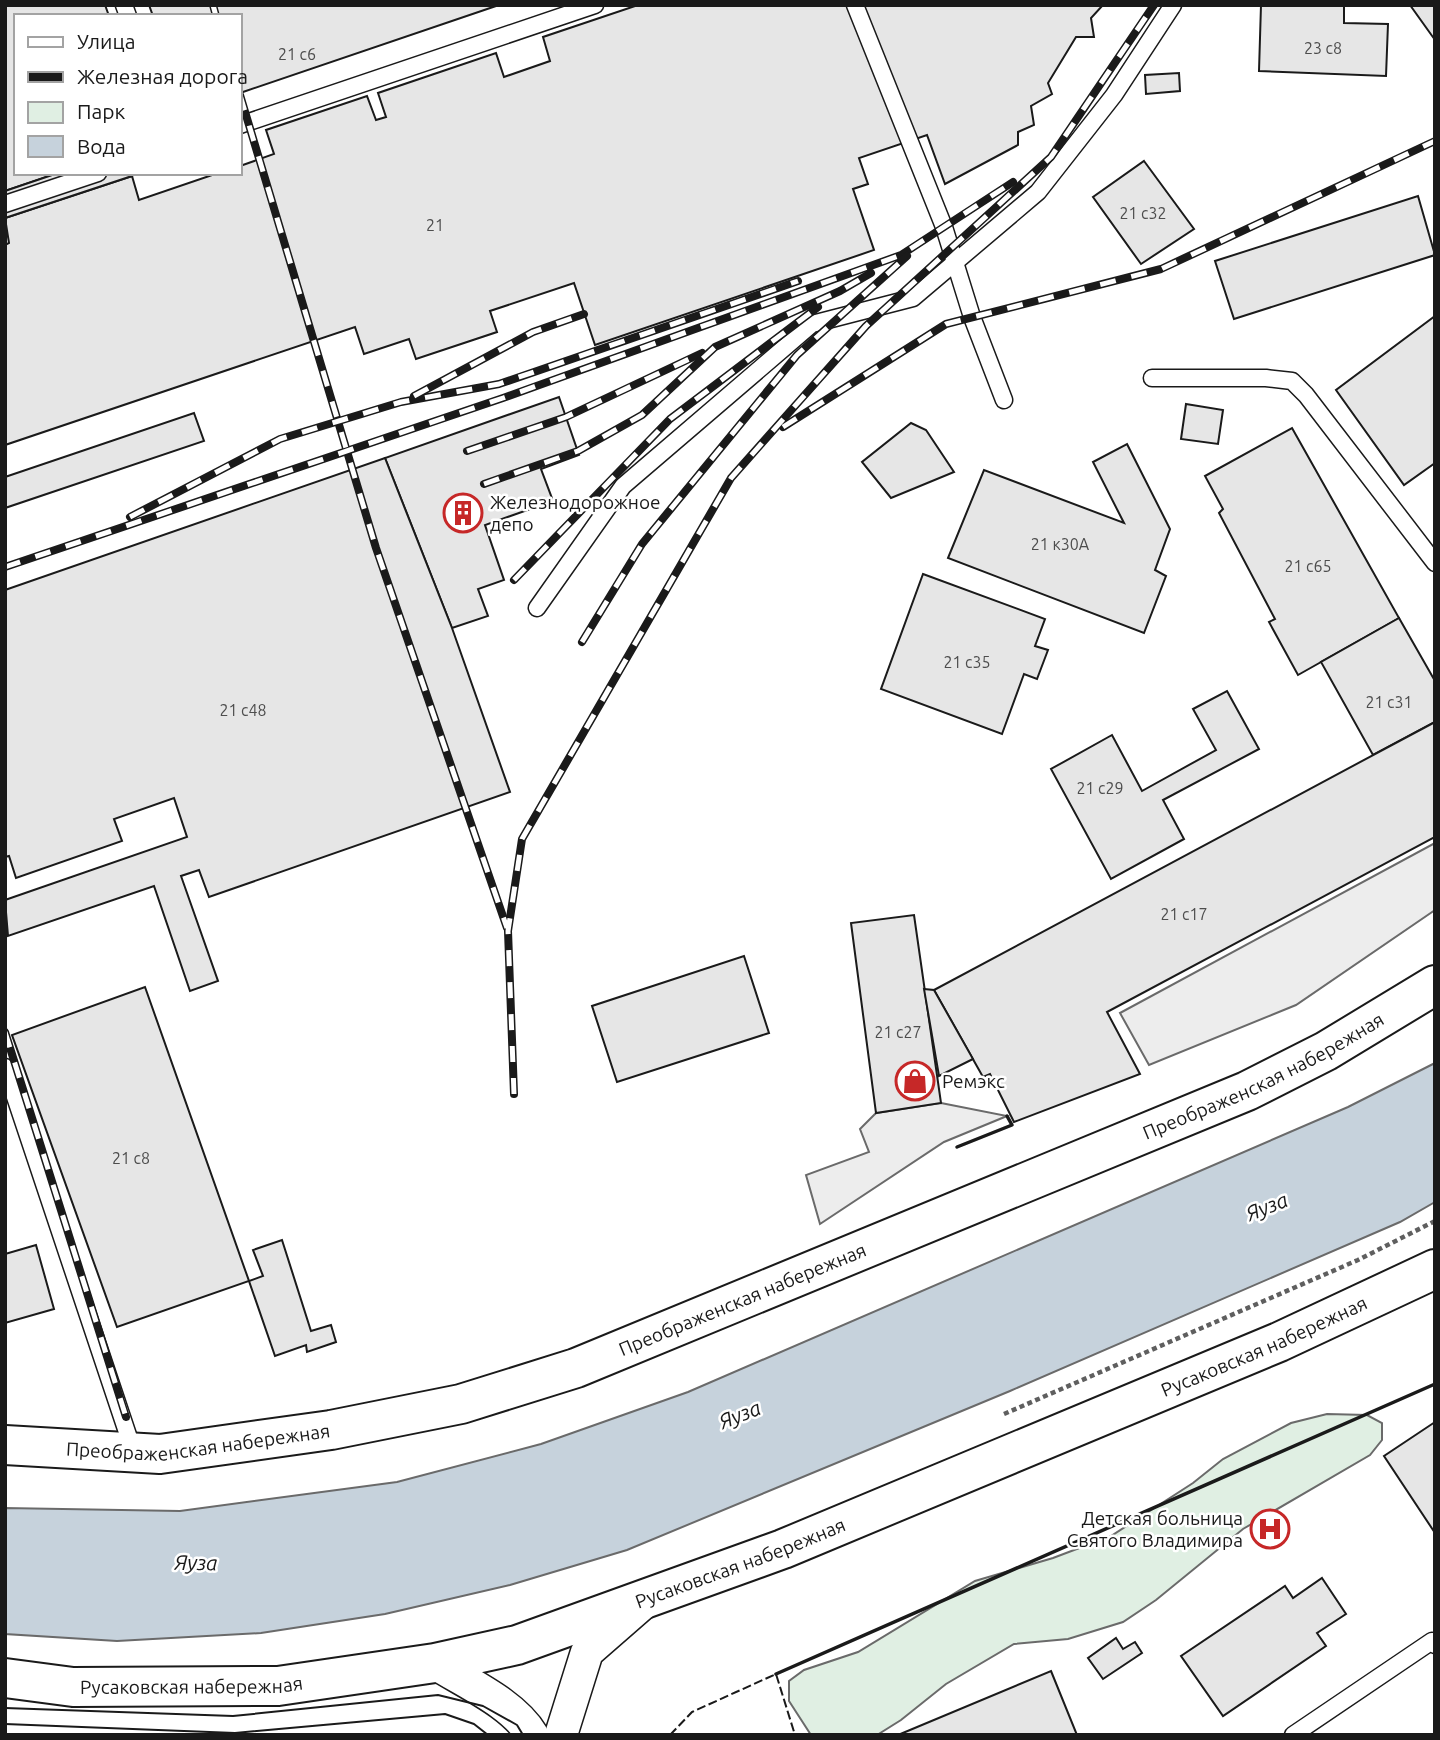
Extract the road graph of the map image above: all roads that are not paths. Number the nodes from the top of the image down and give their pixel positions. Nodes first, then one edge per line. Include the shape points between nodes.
1 (595, 5) edge
2 (855, 5) edge
3 (1173, 5) edge
4 (242, 124) edge
5 (92, 175) edge
6 (5, 205) edge
7 (956, 261) junction
8 (1152, 378) dead end
9 (1004, 400) dead end
10 (1435, 563) edge
11 (537, 608) dead end
12 (1435, 985) edge
13 (5, 1067) edge
14 (1435, 1269) edge
15 (5, 1445) edge
16 (134, 1453) junction
17 (645, 1601) junction
18 (1434, 1642) edge
19 (435, 1663) junction
20 (5, 1678) edge
21 (532, 1735) edge
22 (561, 1735) edge
23 (1293, 1735) edge

1 - 4 lane
2 - 7 lane
3 - 7 lane via 1114,95 1038,192
5 - 6 lane
7 - 9 lane
7 - 11 lane via 913,298 812,324 623,486
8 - 10 lane via 1292,381
12 - 16 main road, Преображенская набережная via 1326,1051 1247,1091 576,1368 461,1404 344,1427 160,1454
13 - 16 lane
14 - 17 main road, Русаковская набережная via 1267,1347 783,1549
15 - 16 main road, Преображенская набережная
17 - 19 main road, Русаковская набережная via 517,1644
17 - 22 street via 587,1652
18 - 23 lane
19 - 20 main road, Русаковская набережная via 278,1686 73,1687
19 - 21 street via 526,1724

